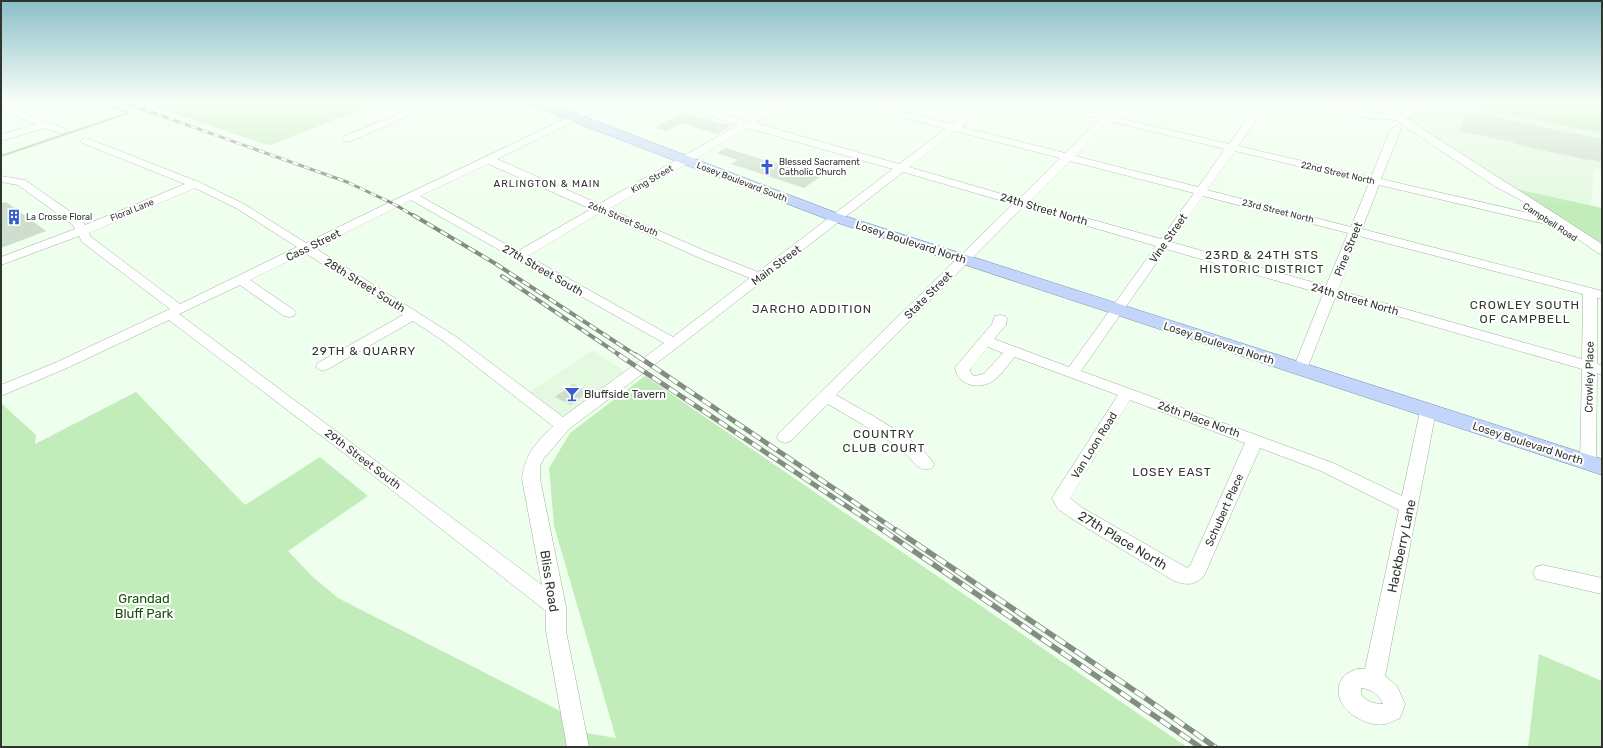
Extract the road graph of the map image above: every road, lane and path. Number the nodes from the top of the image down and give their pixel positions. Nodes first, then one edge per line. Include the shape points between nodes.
1 (353, 137) edge
2 (538, 137) edge
3 (623, 137) edge
4 (724, 137) edge
5 (791, 137) edge
6 (942, 137) edge
7 (988, 137) edge
8 (1089, 137) edge
9 (1186, 137) edge
10 (1240, 137) edge
11 (1393, 137) edge
12 (1427, 137) edge
13 (348, 139) dead end
14 (86, 141) dead end
15 (1232, 148) junction
16 (1068, 158) junction
17 (488, 160) junction
18 (684, 160) junction
19 (901, 169) junction
20 (1, 179) edge
21 (1375, 182) junction
22 (195, 184) junction
23 (1500, 186) junction
24 (1201, 191) junction
25 (412, 196) junction
26 (1021, 203) junction
27 (600, 210) junction
28 (837, 218) junction
29 (1551, 222) junction
30 (1567, 226) junction
31 (82, 231) junction
32 (1355, 231) junction
33 (1164, 243) junction
34 (307, 248) junction
35 (1602, 250) edge
36 (518, 256) junction
37 (1602, 256) edge
38 (964, 260) junction
39 (1, 262) edge
40 (759, 277) junction
41 (241, 280) junction
42 (1331, 292) junction
43 (1596, 294) edge
44 (1117, 310) junction
45 (174, 311) junction
46 (289, 313) dead end
47 (414, 315) junction
48 (1000, 319) dead end
49 (985, 341) junction
50 (674, 343) junction
51 (1012, 350) junction
52 (323, 366) dead end
53 (1596, 368) edge
54 (1300, 370) junction
55 (1072, 373) junction
56 (1, 391) edge
57 (1127, 393) junction
58 (826, 396) junction
59 (1428, 411) junction
60 (563, 425) junction
61 (785, 437) dead end
62 (1255, 440) junction
63 (926, 464) dead end
64 (1595, 465) edge
65 (1061, 498) joint
66 (1409, 507) junction
67 (1543, 573) dead end
68 (1190, 577) joint
69 (1602, 586) edge
70 (556, 607) junction
71 (1373, 681) dead end
72 (578, 747) edge

1 - 13 street
2 - 17 street, Cass Street
3 - 18 main road, Losey Boulevard South
4 - 18 street, King Street
5 - 19 street, 24th Street North
6 - 19 street, Main Street
7 - 16 street, 23rd Street North
8 - 16 street, State Street
9 - 15 street, 22nd Street North
10 - 15 street, Vine Street
11 - 21 street, Pine Street
12 - 23 street, Campbell Road
14 - 22 street, 28th Street South
15 - 21 street, 22nd Street North
15 - 24 street, Vine Street
16 - 24 street, 23rd Street North
16 - 26 street, State Street
17 - 25 street, Cass Street
17 - 27 street, 26th Street South
18 - 27 street, King Street
18 - 28 main road, Losey Boulevard South
19 - 26 street, 24th Street North
19 - 28 street, Main Street
20 - 31 street, 29th Street South via 21,182 78,223
21 - 29 street, 22nd Street North
21 - 32 street, Pine Street
22 - 31 street, Floral Lane
22 - 34 street, 28th Street South via 240,206
23 - 29 street, Campbell Road via 1512,197
23 - 30 street, Campbell Road via 1523,196
24 - 32 street, 23rd Street North
24 - 33 street, Vine Street
25 - 34 street, Cass Street
25 - 36 street, 27th Street South
26 - 33 street, 24th Street North
26 - 38 street, State Street
27 - 36 street, King Street
27 - 40 street, 26th Street South
28 - 38 main road, Losey Boulevard North
28 - 40 street, Main Street
29 - 30 street, 22nd Street North
29 - 37 street, Campbell Road
30 - 35 street, Campbell Road
31 - 39 street, Floral Lane
31 - 45 street, 29th Street South via 86,239
32 - 42 street, Pine Street
32 - 43 street, 23rd Street North
33 - 42 street, 24th Street North
33 - 44 street, Vine Street
34 - 41 street, Cass Street
34 - 47 street, 28th Street South
36 - 50 street, 27th Street South
38 - 44 main road, Losey Boulevard North
38 - 58 street, State Street
40 - 50 street, Main Street
41 - 45 street, Cass Street
41 - 46 street
42 - 53 street, 24th Street North
42 - 54 street, Pine Street
43 - 53 street, Crowley Place
44 - 54 main road, Losey Boulevard North
44 - 55 street, Vine Street
45 - 56 street, Cass Street
45 - 70 street, 29th Street South
47 - 52 street
47 - 60 street, 28th Street South via 450,339
48 - 49 street via 999,326
49 - 51 street, 26th Place North
49 - 51 street via 962,368 968,379 980,381 989,377
50 - 60 street, Main Street
51 - 55 street, 26th Place North
53 - 64 street, Crowley Place
54 - 59 main road, Losey Boulevard North
55 - 57 street, 26th Place North
57 - 62 street, 26th Place North
57 - 65 street, Van Loon Road
58 - 61 street, State Street
58 - 63 street via 907,445
59 - 64 main road, Losey Boulevard North
59 - 66 street, Hackberry Lane
60 - 70 street, Bliss Road via 536,456 531,479
62 - 66 street, 26th Place North via 1327,467
62 - 68 street, Schubert Place via 1197,571
65 - 68 street, 27th Place North via 1064,504 1075,512 1181,575
66 - 71 street, Hackberry Lane
67 - 69 street
70 - 72 street, Bliss Road via 556,631

